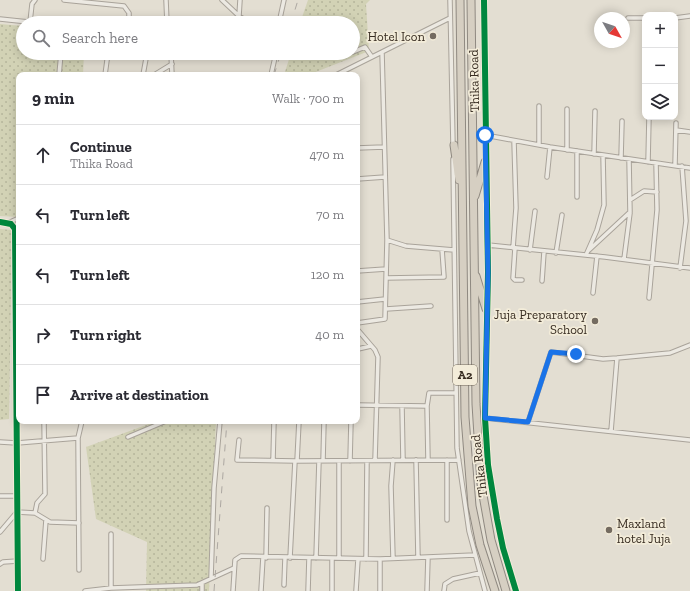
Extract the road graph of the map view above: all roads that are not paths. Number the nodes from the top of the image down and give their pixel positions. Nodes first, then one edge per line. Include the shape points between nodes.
1 (35, 0) edge
2 (64, 0) edge
3 (166, 0) edge
4 (222, 0) edge
5 (240, 0) edge
6 (284, 0) edge
7 (450, 0) edge
8 (460, 0) edge
9 (471, 0) edge
10 (484, 0) edge
11 (31, 16) edge
12 (129, 16) edge
13 (167, 16) edge
14 (239, 16) joint
15 (281, 16) edge
16 (690, 16) edge
17 (450, 18) junction
18 (630, 18) edge
19 (642, 18) edge
20 (678, 18) edge
21 (0, 19) edge
22 (16, 21) edge
23 (360, 49) edge
24 (382, 52) junction
25 (372, 57) junction
26 (60, 60) edge
27 (107, 60) edge
28 (146, 60) edge
29 (172, 60) edge
30 (274, 60) edge
31 (172, 64) junction
32 (59, 72) edge
33 (105, 72) edge
34 (144, 72) edge
35 (159, 72) edge
36 (172, 72) edge
37 (272, 72) edge
38 (342, 72) edge
39 (539, 106) dead end
40 (567, 109) dead end
41 (595, 111) dead end
42 (648, 120) edge
43 (622, 121) dead end
44 (676, 123) dead end
45 (676, 130) junction
46 (690, 132) edge
47 (485, 135) junction
48 (514, 141) junction
49 (454, 145) junction
50 (539, 145) junction
51 (384, 147) junction
52 (550, 147) junction
53 (360, 148) edge
54 (566, 150) junction
55 (577, 151) junction
56 (594, 154) junction
57 (603, 155) junction
58 (621, 158) junction
59 (629, 159) junction
60 (485, 162) junction
61 (648, 162) junction
62 (656, 163) junction
63 (675, 165) junction
64 (682, 166) junction
65 (690, 168) edge
66 (385, 177) junction
67 (547, 177) dead end
68 (360, 179) edge
69 (657, 192) junction
70 (577, 197) dead end
71 (463, 200) junction
72 (630, 200) junction
73 (473, 203) junction
74 (535, 211) dead end
75 (630, 212) junction
76 (562, 215) dead end
77 (16, 219) edge
78 (0, 222) edge
79 (8, 223) junction
80 (387, 240) junction
81 (488, 245) junction
82 (514, 248) junction
83 (442, 249) junction
84 (454, 250) junction
85 (530, 250) junction
86 (589, 250) junction
87 (544, 252) junction
88 (556, 253) junction
89 (586, 255) junction
90 (597, 256) junction
91 (624, 259) junction
92 (653, 263) junction
93 (680, 268) junction
94 (690, 268) edge
95 (386, 269) junction
96 (360, 271) edge
97 (474, 273) junction
98 (386, 278) junction
99 (522, 280) dead end
100 (542, 281) dead end
101 (593, 293) dead end
102 (16, 294) edge
103 (649, 298) dead end
104 (385, 299) junction
105 (360, 302) edge
106 (431, 306) dead end
107 (386, 309) junction
108 (486, 309) junction
109 (360, 323) edge
110 (360, 333) edge
111 (690, 345) edge
112 (371, 346) junction
113 (360, 349) edge
114 (617, 358) junction
115 (455, 393) junction
116 (360, 405) edge
117 (377, 406) junction
118 (402, 406) junction
119 (427, 406) junction
120 (485, 418) junction
121 (528, 422) junction
122 (17, 424) edge
123 (44, 424) edge
124 (81, 424) edge
125 (159, 424) edge
126 (220, 424) edge
127 (274, 424) edge
128 (299, 424) edge
129 (324, 424) edge
130 (351, 424) edge
131 (611, 431) junction
132 (78, 438) junction
133 (128, 438) dead end
134 (239, 440) dead end
135 (690, 440) edge
136 (43, 441) junction
137 (0, 442) edge
138 (17, 443) junction
139 (273, 460) junction
140 (375, 460) junction
141 (393, 460) junction
142 (403, 460) junction
143 (416, 460) junction
144 (428, 460) junction
145 (447, 460) junction
146 (458, 460) junction
147 (296, 461) junction
148 (321, 461) junction
149 (339, 461) junction
150 (350, 461) junction
151 (367, 461) junction
152 (0, 496) edge
153 (17, 496) junction
154 (267, 508) dead end
155 (17, 512) junction
156 (35, 513) junction
157 (46, 520) junction
158 (447, 520) dead end
159 (79, 523) junction
160 (0, 532) edge
161 (111, 534) dead end
162 (475, 555) junction
163 (418, 557) junction
164 (428, 557) junction
165 (264, 558) junction
166 (285, 558) junction
167 (290, 558) junction
168 (309, 558) junction
169 (316, 558) junction
170 (332, 558) junction
171 (339, 558) junction
172 (393, 558) junction
173 (44, 559) dead end
174 (358, 559) junction
175 (366, 559) junction
176 (380, 559) junction
177 (18, 561) junction
178 (0, 564) edge
179 (234, 568) junction
180 (79, 570) dead end
181 (480, 573) junction
182 (211, 578) junction
183 (202, 582) junction
184 (284, 584) dead end
185 (111, 588) junction
186 (18, 591) edge
187 (85, 591) edge
188 (202, 591) edge
189 (233, 591) edge
190 (261, 591) edge
191 (308, 591) edge
192 (332, 591) edge
193 (356, 591) edge
194 (380, 591) edge
195 (427, 591) edge
196 (444, 591) edge
197 (485, 591) edge
198 (495, 591) edge
199 (506, 591) edge
200 (516, 591) edge

1 - 11 street
2 - 12 street via 124,6
3 - 13 street
4 - 14 street
5 - 14 street
6 - 15 street
7 - 17 street, Thika Road
8 - 71 highway, Thika Road / A2
9 - 73 highway, Thika Road / A2
10 - 47 street, Thika Road
16 - 20 street
17 - 24 street
17 - 49 street, Thika Road
18 - 19 street
21 - 22 street
23 - 25 street via 365,47
24 - 25 street
24 - 51 street
25 - 38 street
26 - 32 street
27 - 33 street
28 - 34 street
29 - 31 street
30 - 37 street
31 - 35 street
31 - 36 street
39 - 50 street
40 - 54 street
41 - 56 street
42 - 61 street
43 - 58 street
44 - 45 street
45 - 46 street
45 - 63 street
47 - 48 street
47 - 60 street, Thika Road
48 - 50 street
48 - 82 street
49 - 71 highway
49 - 84 street, Thika Road
50 - 52 street
51 - 53 street
51 - 66 street
52 - 54 street
52 - 67 street
54 - 55 street
55 - 56 street
55 - 70 street
56 - 57 street
57 - 58 street
57 - 86 street via 604,205
58 - 59 street
59 - 61 street
59 - 72 street
60 - 73 highway
60 - 81 street, Thika Road
61 - 62 street
62 - 63 street
62 - 69 street
63 - 64 street
64 - 65 street
64 - 93 street via 686,221
66 - 68 street
66 - 80 street
69 - 72 street via 644,191
69 - 92 street
71 - 198 highway, Thika Road / A2 via 465,417 472,506 480,545
72 - 75 street
73 - 97 highway, Thika Road / A2
74 - 85 street
75 - 86 street
75 - 91 street
76 - 88 street
77 - 79 street
78 - 79 street
79 - 102 street via 14,225 15,229
80 - 83 street via 406,246
80 - 95 street
81 - 82 street
81 - 108 street, Thika Road
82 - 85 street
82 - 99 street via 513,278
83 - 84 street
83 - 98 street via 444,277
84 - 115 street, Thika Road
85 - 87 street
86 - 89 street
87 - 88 street
87 - 100 street
88 - 89 street
89 - 90 street
90 - 91 street
90 - 101 street
91 - 92 street
92 - 93 street
92 - 103 street
93 - 94 street
95 - 96 street
95 - 98 street
97 - 108 highway
97 - 199 highway, Thika Road / A2 via 476,404 481,484 491,540
98 - 104 street
104 - 105 street
104 - 107 street
106 - 107 street
107 - 109 street via 385,319
108 - 120 street, Thika Road
110 - 112 street
111 - 114 street via 670,353
112 - 113 street
112 - 117 street via 378,357
114 - 121 street via 551,352
114 - 131 street
115 - 119 street via 429,393
115 - 146 street, Thika Road
116 - 117 street
117 - 118 street
117 - 140 street
118 - 119 street
118 - 142 street
119 - 144 street
120 - 121 street
120 - 200 street, Thika Road via 488,465 497,519
121 - 131 street
122 - 138 street
123 - 136 street
124 - 132 street
125 - 133 street
126 - 182 street via 214,488
127 - 139 street
128 - 147 street
129 - 148 street
130 - 150 street
131 - 135 street
132 - 136 street
132 - 159 street
134 - 139 street via 237,460
136 - 138 street
136 - 156 street via 45,494 37,503
137 - 138 street
138 - 153 street
139 - 147 street
140 - 141 street
140 - 151 street
141 - 142 street
141 - 172 street
142 - 143 street
143 - 144 street
143 - 163 street
144 - 145 street
145 - 146 street
145 - 158 street
146 - 162 street, Thika Road
147 - 148 street
147 - 167 street
148 - 149 street
148 - 169 street
149 - 150 street
149 - 171 street
150 - 151 street
151 - 175 street
152 - 153 street
153 - 155 street
154 - 165 street
155 - 156 street
155 - 160 street
155 - 177 street
156 - 157 street
157 - 159 street
157 - 173 street
159 - 180 street
161 - 185 street
162 - 164 street
162 - 181 street, Thika Road
163 - 164 street
163 - 172 street
164 - 195 street
165 - 166 street
165 - 179 street via 237,557
165 - 190 street
166 - 167 street
166 - 184 street
167 - 168 street
168 - 169 street
168 - 191 street
169 - 170 street
170 - 171 street
170 - 192 street
171 - 174 street
172 - 176 street
174 - 175 street
174 - 193 street
175 - 176 street
176 - 194 street
177 - 178 street
177 - 186 street
179 - 182 street
179 - 189 street
181 - 196 street via 450,580 445,584
181 - 197 street, Thika Road
182 - 183 street
183 - 185 street via 181,586
183 - 188 street
185 - 187 street

